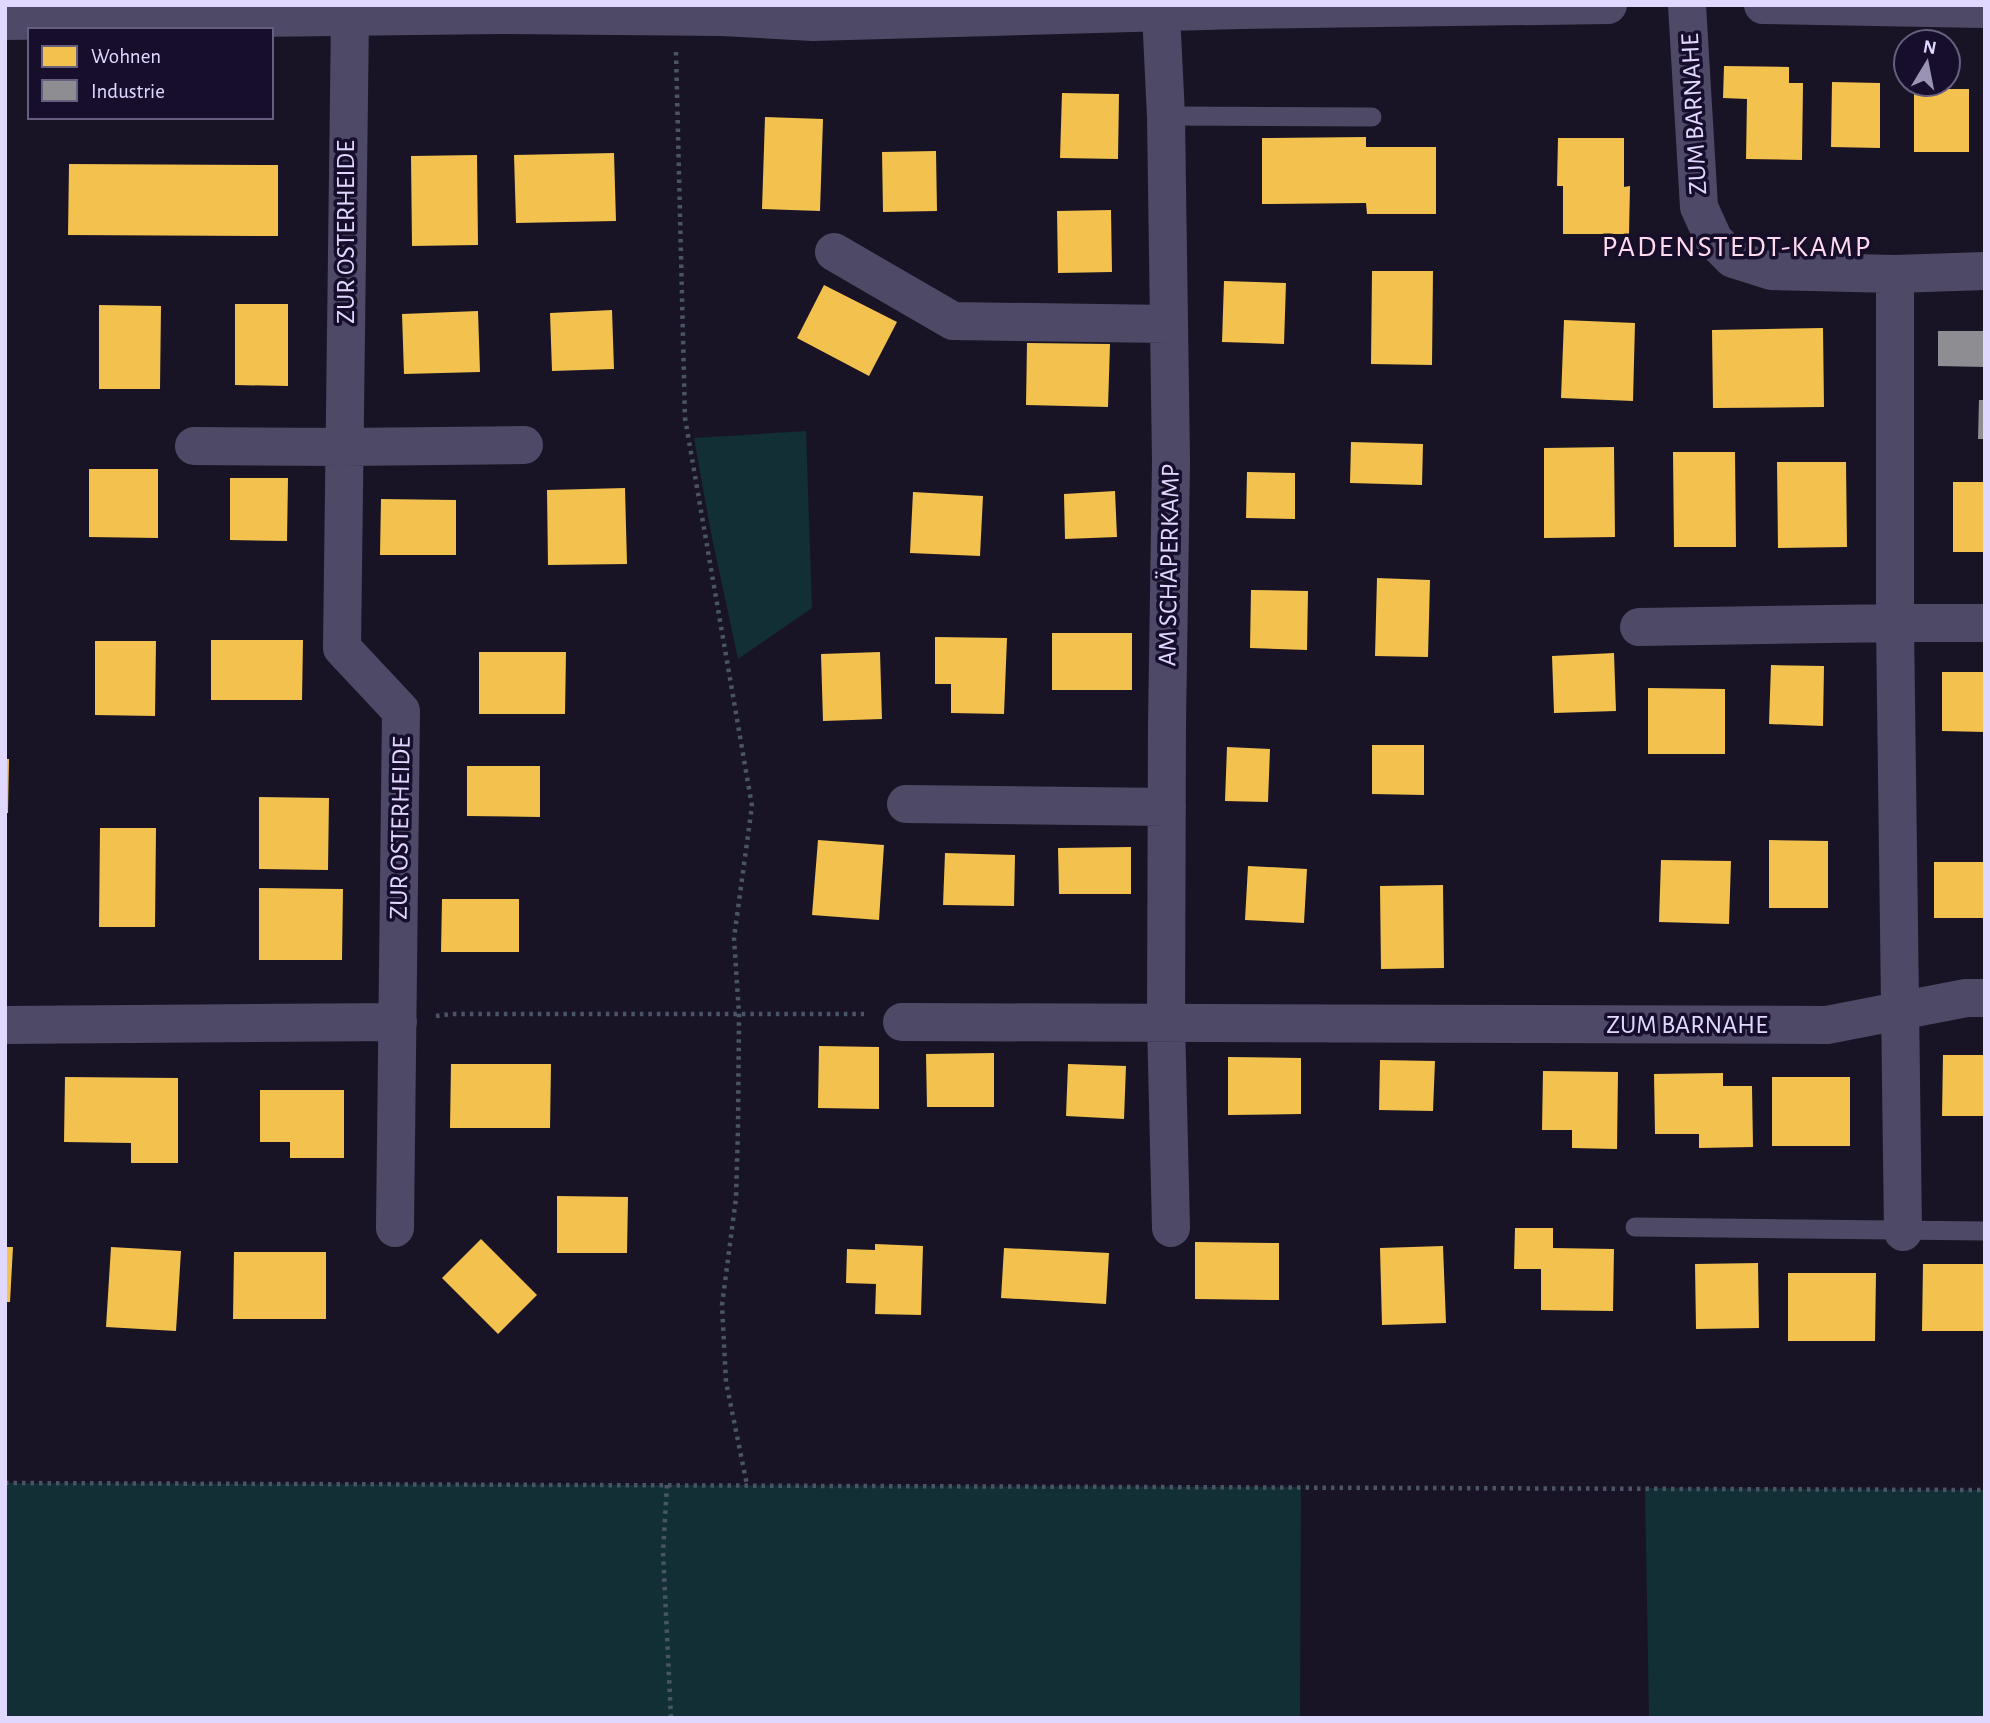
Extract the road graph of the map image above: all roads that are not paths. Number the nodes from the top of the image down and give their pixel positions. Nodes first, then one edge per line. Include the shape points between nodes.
1 (1608, 5) edge
2 (1686, 5) edge
3 (1763, 5) edge
4 (1985, 9) edge
5 (498, 10) edge
6 (1161, 13) junction
7 (350, 16) junction
8 (5, 20) edge
9 (1166, 116) junction
10 (1372, 117) dead end
11 (834, 252) dead end
12 (1985, 271) edge
13 (1895, 274) junction
14 (1169, 324) junction
15 (524, 445) dead end
16 (194, 446) dead end
17 (344, 447) junction
18 (1895, 623) junction
19 (1985, 623) edge
20 (1639, 627) dead end
21 (906, 804) dead end
22 (1167, 807) junction
23 (1985, 998) edge
24 (1898, 1013) junction
25 (398, 1022) junction
26 (902, 1022) road end
27 (1166, 1022) junction
28 (5, 1025) edge
29 (1635, 1227) dead end
30 (395, 1228) dead end
31 (1171, 1228) dead end
32 (1985, 1231) edge
33 (1903, 1232) junction

1 - 6 street
2 - 13 street, ZUM BARNAHE via 1699,207 1714,240 1733,259 1771,271
3 - 4 street
5 - 6 street via 813,22
5 - 7 street
6 - 9 street, AM SCHÄPERKAMP
7 - 8 street
7 - 17 street, ZUR OSTERHEIDE
9 - 10 lane
9 - 14 street, AM SCHÄPERKAMP
11 - 14 street via 953,321
12 - 13 street, ZUM BARNAHE
13 - 18 street
14 - 22 street, AM SCHÄPERKAMP
15 - 17 street
16 - 17 street
17 - 25 street, ZUR OSTERHEIDE via 342,648 401,711
18 - 19 street
18 - 20 street
18 - 24 street
21 - 22 street
22 - 27 street, AM SCHÄPERKAMP
23 - 24 street, ZUM BARNAHE
24 - 27 street, ZUM BARNAHE via 1826,1025
24 - 33 street
25 - 28 street
25 - 30 street, ZUR OSTERHEIDE
26 - 27 street
27 - 31 street, AM SCHÄPERKAMP
29 - 33 lane
32 - 33 lane

